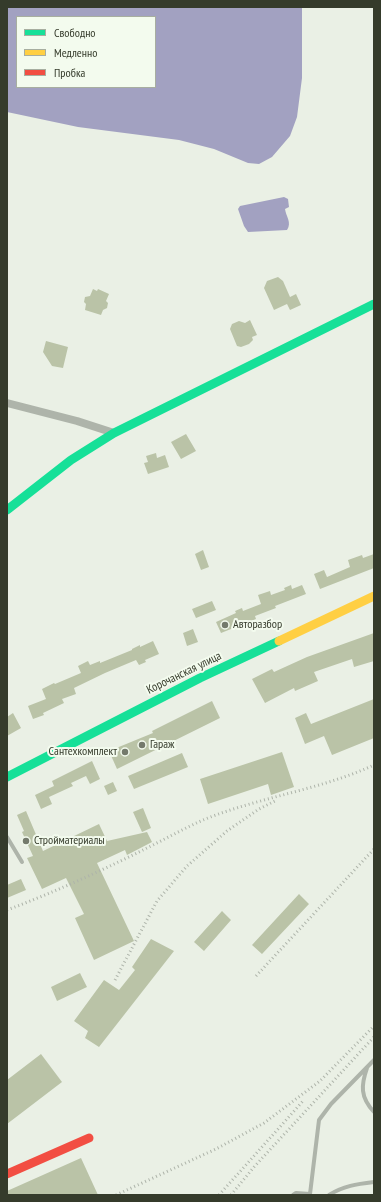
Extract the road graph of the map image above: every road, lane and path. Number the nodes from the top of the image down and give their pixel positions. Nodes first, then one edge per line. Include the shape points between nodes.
1 (374, 304) edge
2 (7, 403) edge
3 (114, 433) junction
4 (7, 510) edge
5 (374, 596) edge
6 (374, 605) edge
7 (7, 777) edge
8 (7, 786) edge
9 (7, 837) edge
10 (22, 862) dead end
11 (374, 1060) edge
12 (368, 1066) junction
13 (374, 1112) edge
14 (89, 1138) dead end
15 (7, 1174) edge
16 (374, 1182) edge
17 (293, 1195) edge
18 (310, 1195) edge
19 (329, 1195) edge

1 - 3 main road
2 - 3 street
3 - 4 main road via 71,460
5 - 7 main road, Корочанская улица via 200,678
6 - 8 main road, Корочанская улица via 205,684
9 - 10 lane
11 - 12 lane
12 - 13 lane via 362,1083 364,1097
12 - 18 lane via 330,1104 319,1120
14 - 15 main road
16 - 19 lane via 353,1184
17 - 18 lane

